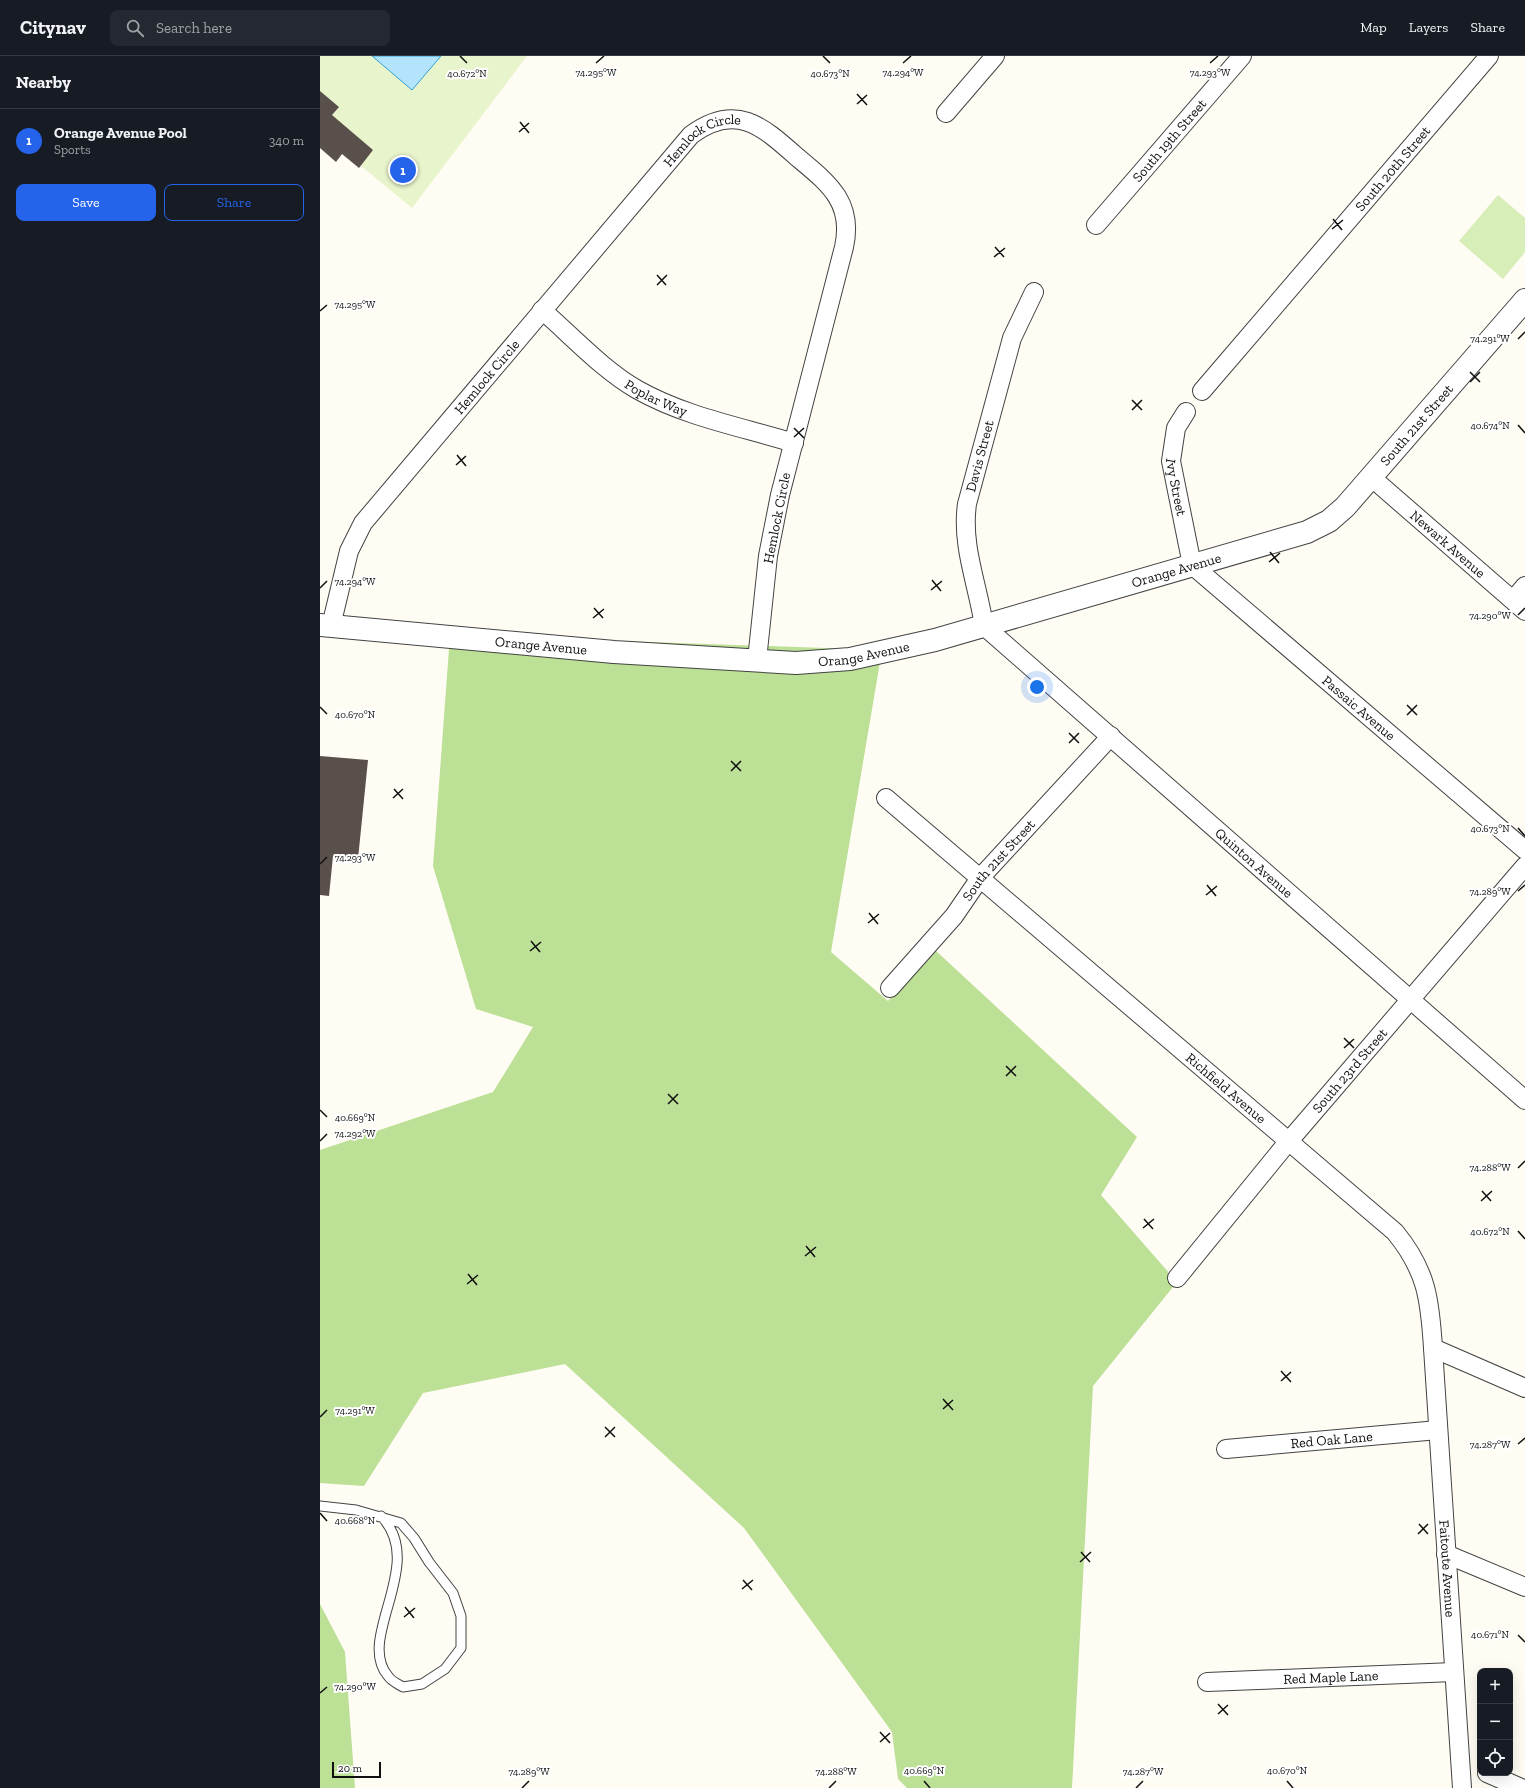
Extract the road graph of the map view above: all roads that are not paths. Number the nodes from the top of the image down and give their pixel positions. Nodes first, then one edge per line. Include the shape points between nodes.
1 (995, 56) edge
2 (1242, 56) edge
3 (1490, 56) edge
4 (946, 113) dead end
5 (1096, 225) dead end
6 (1034, 292) dead end
7 (1525, 300) edge
8 (542, 310) junction
9 (1202, 391) dead end
10 (1186, 412) dead end
11 (794, 442) junction
12 (1371, 477) junction
13 (1192, 566) junction
14 (1525, 586) edge
15 (1519, 605) edge
16 (326, 626) edge
17 (984, 626) junction
18 (757, 660) junction
19 (1111, 736) junction
20 (886, 798) dead end
21 (1525, 850) edge
22 (1525, 866) edge
23 (980, 878) junction
24 (890, 988) dead end
25 (1411, 999) junction
26 (1525, 1100) edge
27 (1290, 1140) junction
28 (1177, 1278) dead end
29 (1433, 1348) junction
30 (1525, 1388) edge
31 (1438, 1430) junction
32 (1226, 1449) dead end
33 (320, 1506) edge
34 (381, 1516) junction
35 (1446, 1554) junction
36 (1525, 1588) edge
37 (1454, 1672) junction
38 (1208, 1682) dead end
39 (1460, 1761) junction
40 (1477, 1769) edge
41 (1494, 1776) edge
42 (1462, 1788) edge
43 (1520, 1788) edge

1 - 4 street
2 - 5 street, South 19th Street
3 - 9 street, South 20th Street
6 - 17 street, Davis Street via 1012,338 964,522
7 - 12 street, South 21st Street
8 - 11 street, Poplar Way via 637,390 671,406
8 - 11 street, Hemlock Circle via 691,135 707,125 725,119 744,121 761,127 833,189 845,213 847,226 844,247
8 - 16 street, Hemlock Circle via 363,523 349,551
10 - 13 street, Ivy Street via 1176,428 1170,461
11 - 18 street, Hemlock Circle via 768,556
12 - 13 street, Orange Avenue via 1330,521 1307,532
12 - 15 street, Newark Avenue
13 - 17 street, Orange Avenue
13 - 21 street, Passaic Avenue
14 - 15 street
16 - 18 street, Orange Avenue via 614,652
17 - 18 street, Orange Avenue via 850,659 796,662
17 - 19 street, Quinton Avenue
19 - 23 street, South 21st Street
19 - 25 street, Quinton Avenue
20 - 23 street, Richfield Avenue
22 - 25 street, South 23rd Street
23 - 24 street, South 21st Street via 954,916
23 - 27 street, Richfield Avenue
25 - 26 street, Quinton Avenue
25 - 27 street, South 23rd Street
27 - 28 street, South 23rd Street
27 - 29 street, Richfield Avenue via 1385,1222 1404,1243 1418,1266 1427,1292
29 - 30 street
29 - 31 street, Faitoute Avenue
31 - 32 street, Red Oak Lane
31 - 35 street, Faitoute Avenue
33 - 34 lane
34 - 34 lane via 390,1526 397,1549 395,1582 379,1644 380,1663 388,1677 403,1687 422,1684 445,1669 461,1648 461,1616 453,1593 414,1538 401,1523
35 - 36 street
35 - 37 street, Faitoute Avenue
37 - 38 street, Red Maple Lane
37 - 39 street, Faitoute Avenue
39 - 40 street
39 - 42 street, Faitoute Avenue
41 - 43 street

